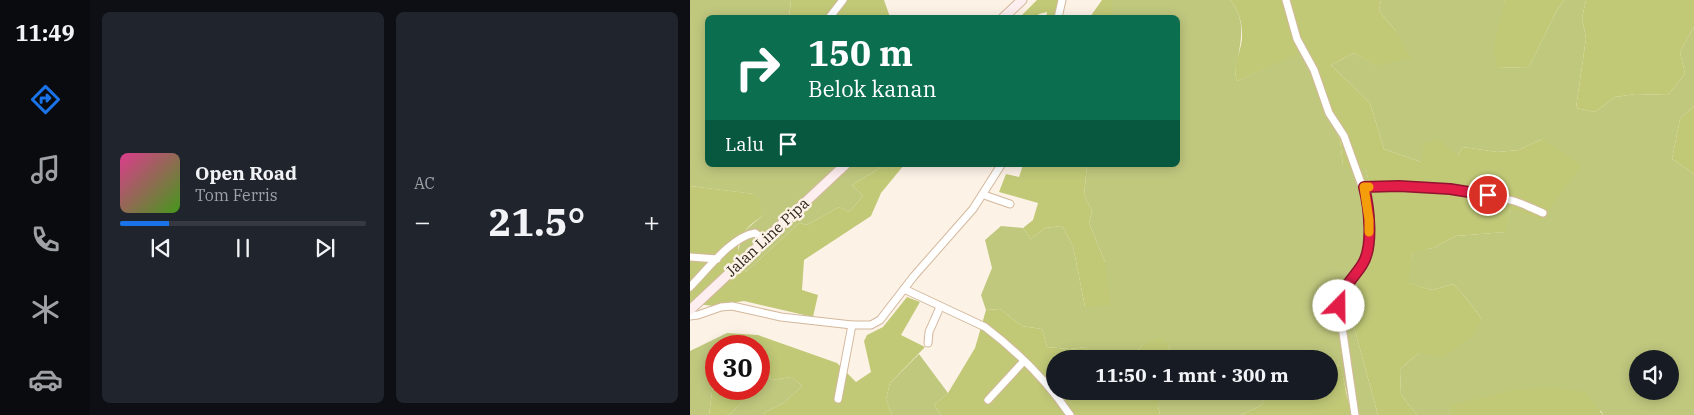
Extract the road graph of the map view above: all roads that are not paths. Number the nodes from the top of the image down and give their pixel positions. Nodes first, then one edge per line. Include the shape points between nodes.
1 (843, 0) edge
2 (1022, 0) edge
3 (1062, 0) edge
4 (1286, 0) edge
5 (831, 15) edge
6 (1006, 15) edge
7 (1059, 15) edge
8 (843, 167) edge
9 (1000, 167) edge
10 (1364, 187) junction
11 (984, 195) junction
12 (1010, 204) dead end
13 (1543, 213) dead end
14 (765, 240) junction
15 (690, 257) edge
16 (717, 259) junction
17 (690, 286) edge
18 (904, 289) junction
19 (940, 307) junction
20 (690, 310) edge
21 (690, 316) edge
22 (852, 325) junction
23 (928, 343) dead end
24 (1024, 361) junction
25 (838, 399) dead end
26 (988, 400) dead end
27 (1070, 415) edge
28 (1356, 415) edge

1 - 5 street
2 - 6 main road
3 - 7 street
4 - 10 street via 1297,39 1314,70 1329,113 1344,136
8 - 14 main road, Jalan Line Pipa
9 - 11 street
10 - 13 street via 1450,189 1488,195
10 - 28 street via 1369,244 1366,258 1344,289 1339,306
11 - 12 street
11 - 18 street
14 - 16 street via 757,234 749,235
14 - 20 main road, Jalan Line Pipa
15 - 16 street
16 - 17 street
18 - 19 street
18 - 22 street via 880,320 871,325
19 - 23 street via 929,332
19 - 24 street via 985,327
21 - 22 street via 732,306 781,317
22 - 25 street
24 - 26 street
24 - 27 street via 1057,395

